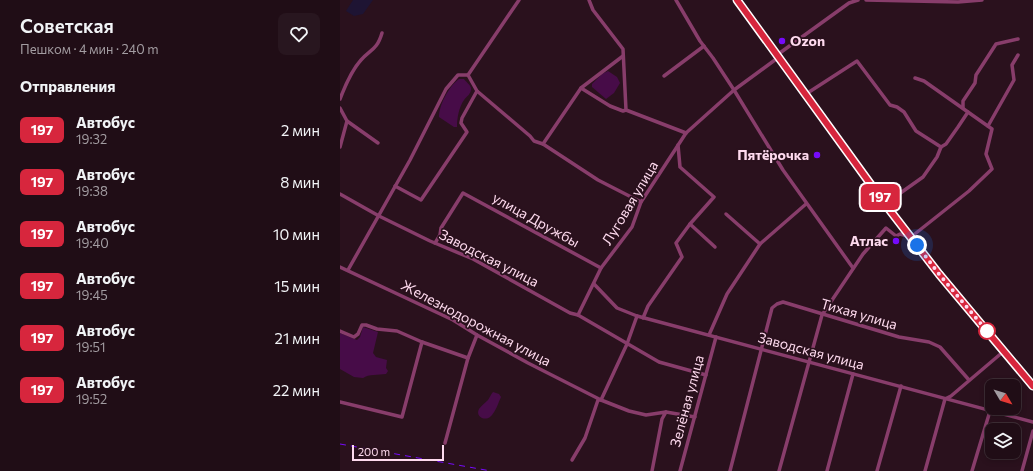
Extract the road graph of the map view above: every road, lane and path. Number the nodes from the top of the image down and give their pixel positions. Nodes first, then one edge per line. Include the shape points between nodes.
1 (519, 0) edge
2 (589, 0) edge
3 (676, 0) edge
4 (737, 0) edge
5 (858, 0) edge
6 (866, 0) edge
7 (982, 0) edge
8 (382, 33) dead end
9 (1018, 39) dead end
10 (704, 46) junction
11 (1018, 55) dead end
12 (624, 56) junction
13 (778, 56) junction
14 (468, 75) junction
15 (664, 76) dead end
16 (915, 78) dead end
17 (581, 88) junction
18 (734, 90) junction
19 (477, 91) junction
20 (806, 94) junction
21 (340, 99) edge
22 (340, 108) edge
23 (963, 108) junction
24 (626, 110) junction
25 (968, 112) junction
26 (347, 121) junction
27 (988, 126) junction
28 (686, 133) junction
29 (378, 143) dead end
30 (542, 144) junction
31 (678, 144) junction
32 (340, 146) edge
33 (941, 147) junction
34 (395, 186) junction
35 (340, 194) edge
36 (641, 202) junction
37 (806, 204) junction
38 (885, 204) junction
39 (726, 214) dead end
40 (379, 216) junction
41 (690, 224) junction
42 (911, 237) junction
43 (435, 243) junction
44 (760, 244) junction
45 (715, 247) dead end
46 (340, 266) edge
47 (602, 268) junction
48 (853, 268) junction
49 (348, 270) junction
50 (594, 284) junction
51 (578, 314) junction
52 (822, 315) junction
53 (637, 316) junction
54 (643, 318) junction
55 (340, 330) edge
56 (477, 335) junction
57 (709, 335) junction
58 (716, 337) junction
59 (422, 342) junction
60 (627, 344) junction
61 (762, 349) junction
62 (1004, 351) junction
63 (468, 358) junction
64 (809, 362) junction
65 (854, 374) junction
66 (706, 376) junction
67 (969, 380) junction
68 (901, 386) junction
69 (1033, 386) edge
70 (945, 399) junction
71 (601, 400) junction
72 (340, 402) edge
73 (985, 410) edge
74 (666, 412) junction
75 (989, 415) edge
76 (1006, 415) edge
77 (695, 417) junction
78 (1033, 422) edge
79 (1033, 432) edge
80 (445, 443) dead end
81 (572, 460) dead end
82 (652, 471) edge
83 (680, 471) edge
84 (730, 471) edge
85 (778, 471) edge
86 (827, 471) edge
87 (878, 471) edge
88 (925, 471) edge
89 (972, 471) edge
90 (1022, 471) edge

1 - 14 street
2 - 12 street via 593,10 623,49
3 - 10 street
4 - 13 street
5 - 13 street, Луговая улица via 849,3
6 - 7 street
8 - 21 street via 378,43 361,60 348,79
9 - 23 street via 996,44 976,75 975,83 963,101
10 - 15 street
10 - 18 street
11 - 27 street via 1012,65 1014,80
12 - 17 street
12 - 24 street
13 - 18 street, Луговая улица
13 - 20 street
14 - 19 street
14 - 34 street via 458,75 446,89
16 - 23 street via 924,81
17 - 24 street via 610,106
17 - 30 street
18 - 28 street, Луговая улица
18 - 37 street
19 - 30 street via 534,141
19 - 34 street via 462,118 461,123 467,132 422,200
20 - 33 street via 857,61 890,105 904,112 916,131
20 - 38 street
22 - 26 street
23 - 25 street
24 - 28 street
25 - 27 street
25 - 33 street via 946,144
26 - 29 street
26 - 32 street
27 - 42 street via 992,129 986,154 992,169 969,191
28 - 31 street, Луговая улица
30 - 36 street via 598,180
31 - 36 street, Луговая улица
31 - 41 street via 680,166 714,197
33 - 38 street via 923,177
34 - 40 street
35 - 40 street, Заводская улица
36 - 47 street, Луговая улица via 632,226
37 - 44 street
37 - 48 street
38 - 42 street
39 - 44 street
40 - 43 street, Заводская улица
40 - 49 street
41 - 45 street
41 - 54 street via 676,243 682,257 648,306
42 - 48 street via 900,234 896,236 886,228
42 - 62 street
43 - 47 street, улица Дружбы via 463,192
43 - 51 street, Заводская улица via 473,259 570,313
44 - 57 street via 727,294
46 - 49 street, Железнодорожная улица
47 - 50 street, Луговая улица
48 - 52 street
49 - 56 street, Железнодорожная улица via 452,320
50 - 51 street, Луговая улица
50 - 53 street, Заводская улица via 617,308
51 - 60 street, Заводская улица
52 - 61 street, Тихая улица via 783,302 777,304 772,308
52 - 64 street
52 - 67 street, Тихая улица via 899,337 929,342 940,347
53 - 54 street, Заводская улица
53 - 60 street
54 - 57 street, Заводская улица
55 - 59 street via 354,337 362,325 366,325 378,330 397,331
56 - 63 street
56 - 71 street, Железнодорожная улица
57 - 58 street, Заводская улица
58 - 61 street, Заводская улица
58 - 66 street, Зелёная улица
59 - 63 street
59 - 72 street via 402,417
60 - 66 street, Заводская улица via 659,362
60 - 71 street
61 - 64 street, Заводская улица
61 - 84 street, Тихая улица
62 - 67 street
62 - 69 street
63 - 80 street
64 - 65 street, Заводская улица
64 - 85 street
65 - 68 street, Заводская улица
65 - 86 street
66 - 77 street, Зелёная улица
67 - 70 street
68 - 70 street, Заводская улица
68 - 87 street
70 - 73 street, Заводская улица
70 - 88 street
71 - 74 street, Железнодорожная улица via 646,415
71 - 81 street via 598,400 585,438
74 - 77 street, Железнодорожная улица
74 - 82 street via 662,419
75 - 89 street
76 - 78 street, Заводская улица
77 - 83 street, Зелёная улица
79 - 90 street

